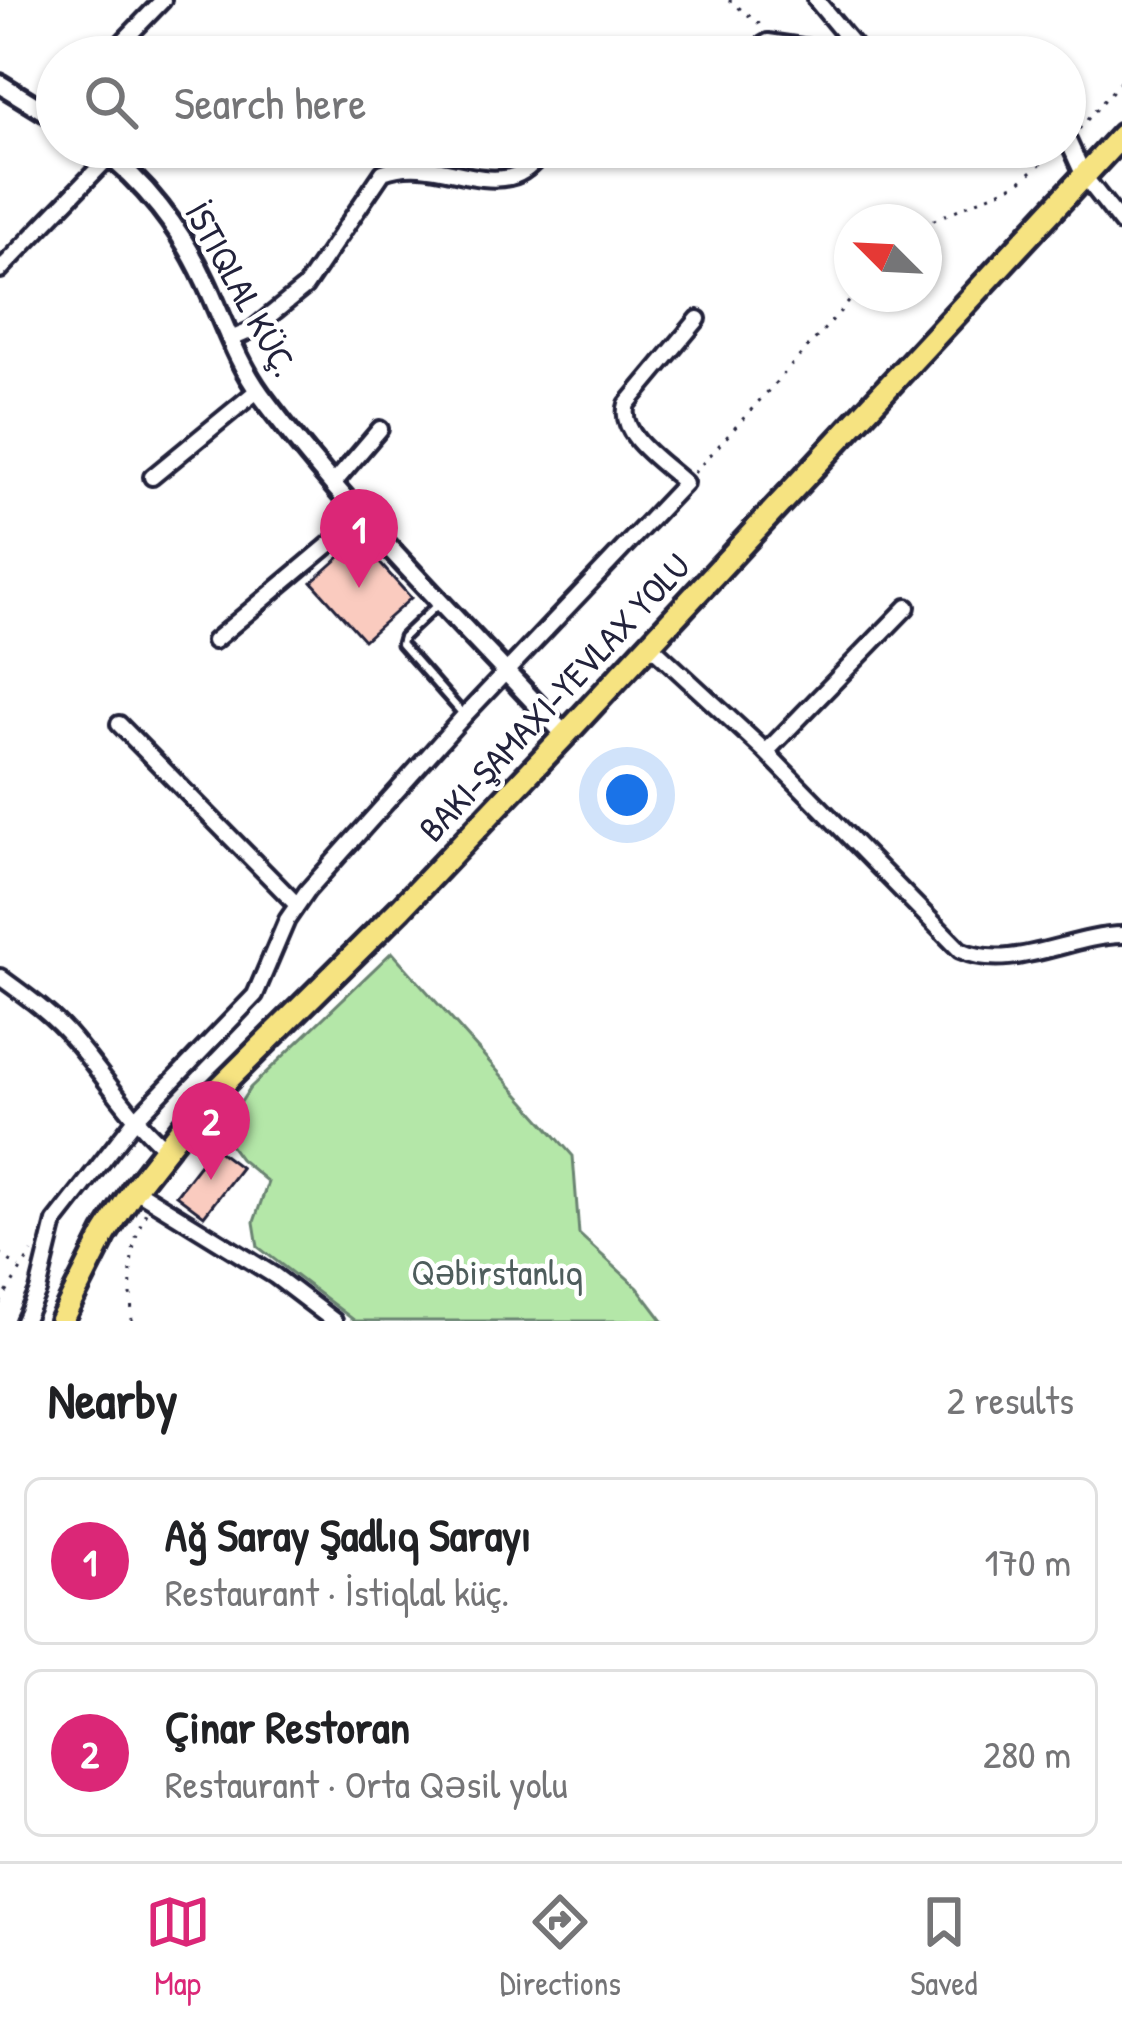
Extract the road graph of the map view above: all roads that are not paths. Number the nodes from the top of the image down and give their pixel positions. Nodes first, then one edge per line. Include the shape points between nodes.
1 (163, 0) edge
2 (816, 0) edge
3 (128, 36) edge
4 (848, 36) edge
5 (0, 84) edge
6 (36, 106) edge
7 (1122, 135) edge
8 (89, 168) edge
9 (124, 168) edge
10 (402, 168) edge
11 (430, 168) edge
12 (528, 168) edge
13 (1080, 168) edge
14 (1084, 176) junction
15 (1122, 224) edge
16 (0, 270) edge
17 (698, 319) dead end
18 (231, 339) junction
19 (258, 390) junction
20 (380, 429) dead end
21 (152, 477) dead end
22 (334, 483) junction
23 (362, 517) junction
24 (441, 601) junction
25 (907, 607) dead end
26 (214, 641) dead end
27 (649, 644) junction
28 (506, 670) junction
29 (464, 716) junction
30 (119, 724) dead end
31 (566, 735) junction
32 (766, 752) junction
33 (297, 905) junction
34 (1122, 935) edge
35 (0, 977) edge
36 (134, 1120) junction
37 (165, 1148) junction
38 (143, 1194) junction
39 (24, 1321) edge
40 (61, 1321) edge
41 (334, 1321) edge

1 - 3 street
2 - 4 street
5 - 6 street
7 - 14 highway
8 - 16 street
9 - 18 street, İSTIQLAL KÜÇ. via 190,250
10 - 18 street via 383,172 305,287
11 - 12 street via 511,177
13 - 14 street
14 - 15 street
14 - 27 highway
17 - 28 street via 623,416 685,483
18 - 19 street, İSTIQLAL KÜÇ.
19 - 21 street
19 - 22 street, İSTIQLAL KÜÇ.
20 - 22 street
22 - 23 street, İSTIQLAL KÜÇ.
23 - 24 street, İSTIQLAL KÜÇ.
23 - 26 street
24 - 28 street, İSTIQLAL KÜÇ.
24 - 29 lane via 401,644
25 - 32 street
27 - 31 highway
27 - 32 street
28 - 29 street
28 - 31 street, İSTIQLAL KÜÇ.
29 - 33 street
30 - 33 street
31 - 37 highway
32 - 34 street via 960,950 1000,960
33 - 36 street via 255,995
35 - 36 street via 71,1037
36 - 37 street
36 - 39 street via 55,1222
37 - 38 highway
38 - 40 highway via 105,1234
38 - 41 street

